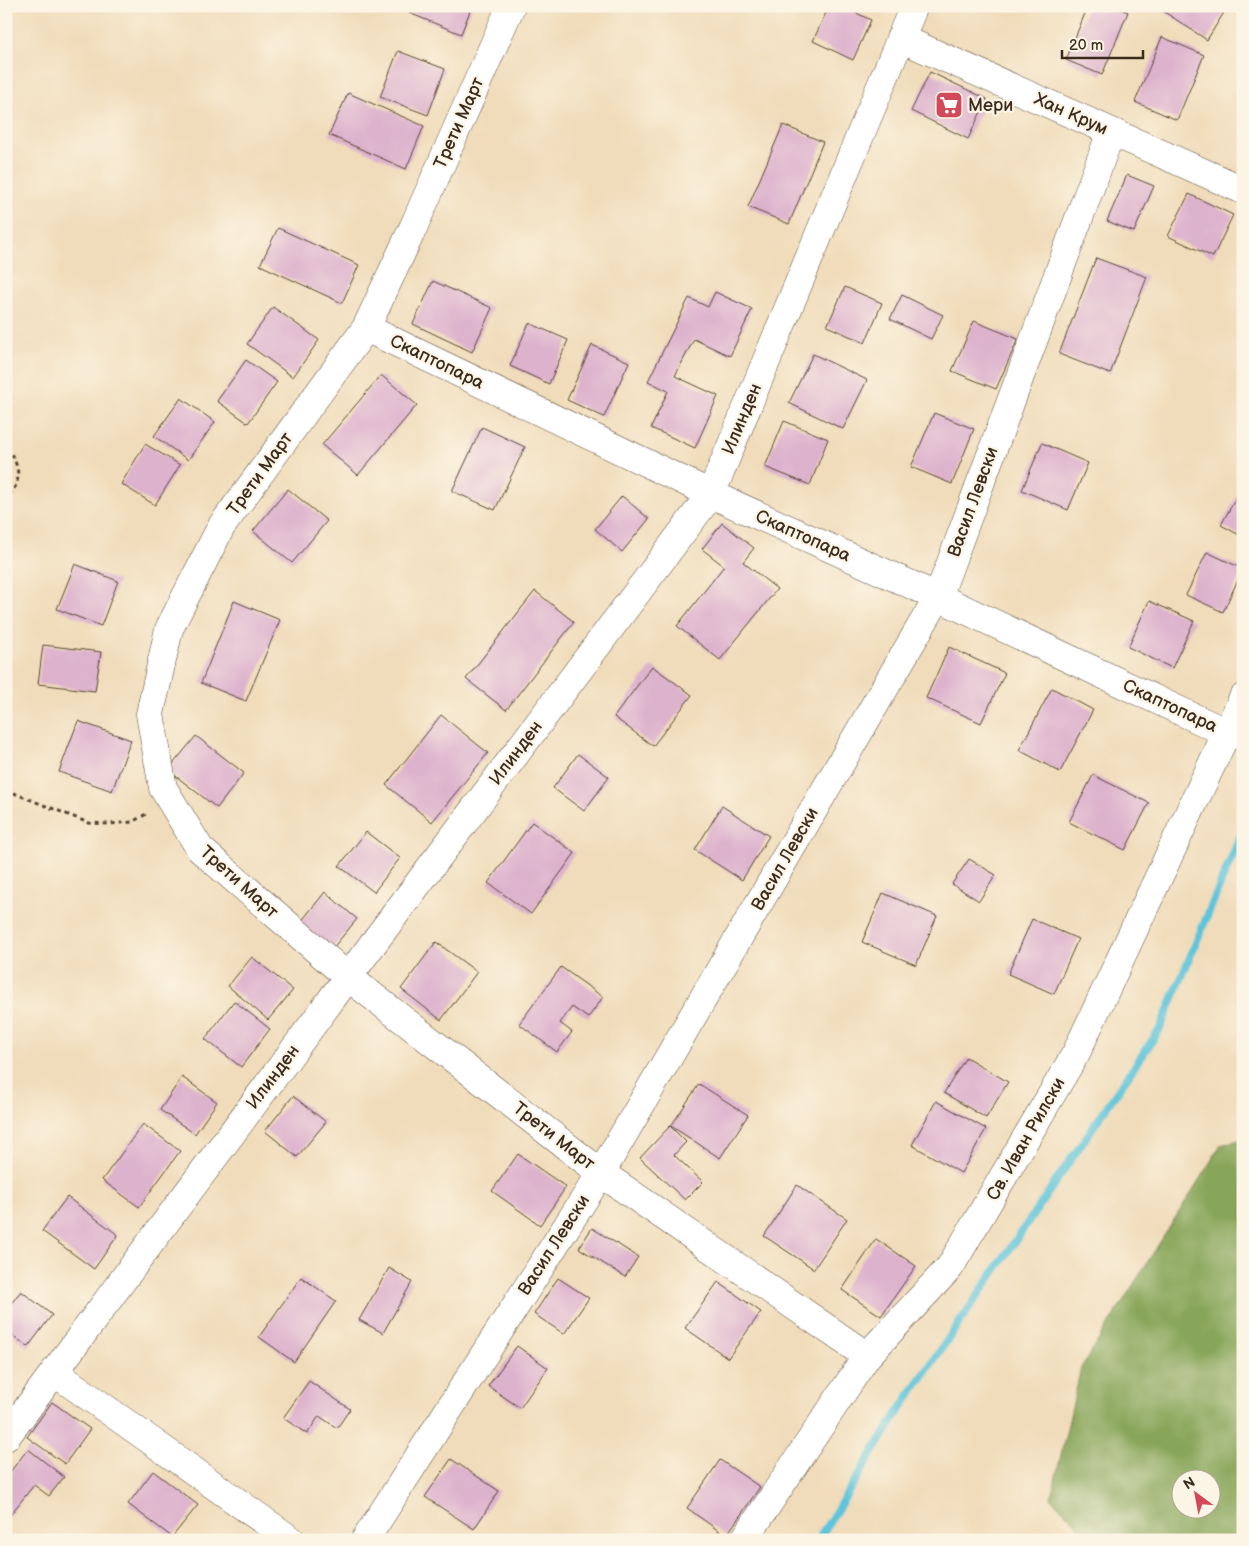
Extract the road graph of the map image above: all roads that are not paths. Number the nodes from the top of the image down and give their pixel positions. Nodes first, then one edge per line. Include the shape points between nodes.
1 (511, 6) edge
2 (914, 6) edge
3 (900, 38) junction
4 (1110, 132) junction
5 (1243, 190) edge
6 (366, 328) junction
7 (711, 494) junction
8 (938, 597) junction
9 (1243, 698) edge
10 (1235, 735) edge
11 (348, 977) junction
12 (601, 1173) junction
13 (867, 1356) junction
14 (54, 1372) junction
15 (6, 1437) edge
16 (290, 1540) edge
17 (365, 1540) edge
18 (744, 1540) edge

1 - 6 street, Трети Март
2 - 3 street, Илинден
3 - 4 street, Хан Крум
3 - 7 street, Илинден
4 - 5 street, Хан Крум
4 - 8 street, Васил Левски
6 - 7 street, Скаптопара
6 - 11 street, Трети Март via 221,527 169,630 150,714 163,788 200,849
7 - 8 street, Скаптопара
7 - 11 street, Илинден
8 - 10 street, Скаптопара
8 - 12 street, Васил Левски
9 - 10 street, Св. Иван Рилски
10 - 13 street, Св. Иван Рилски via 1076,1053 950,1267
11 - 12 street, Трети Март
11 - 14 street, Илинден
12 - 13 street, Трети Март
12 - 17 street, Васил Левски
13 - 18 street, Св. Иван Рилски
14 - 15 street, Илинден
14 - 16 street

